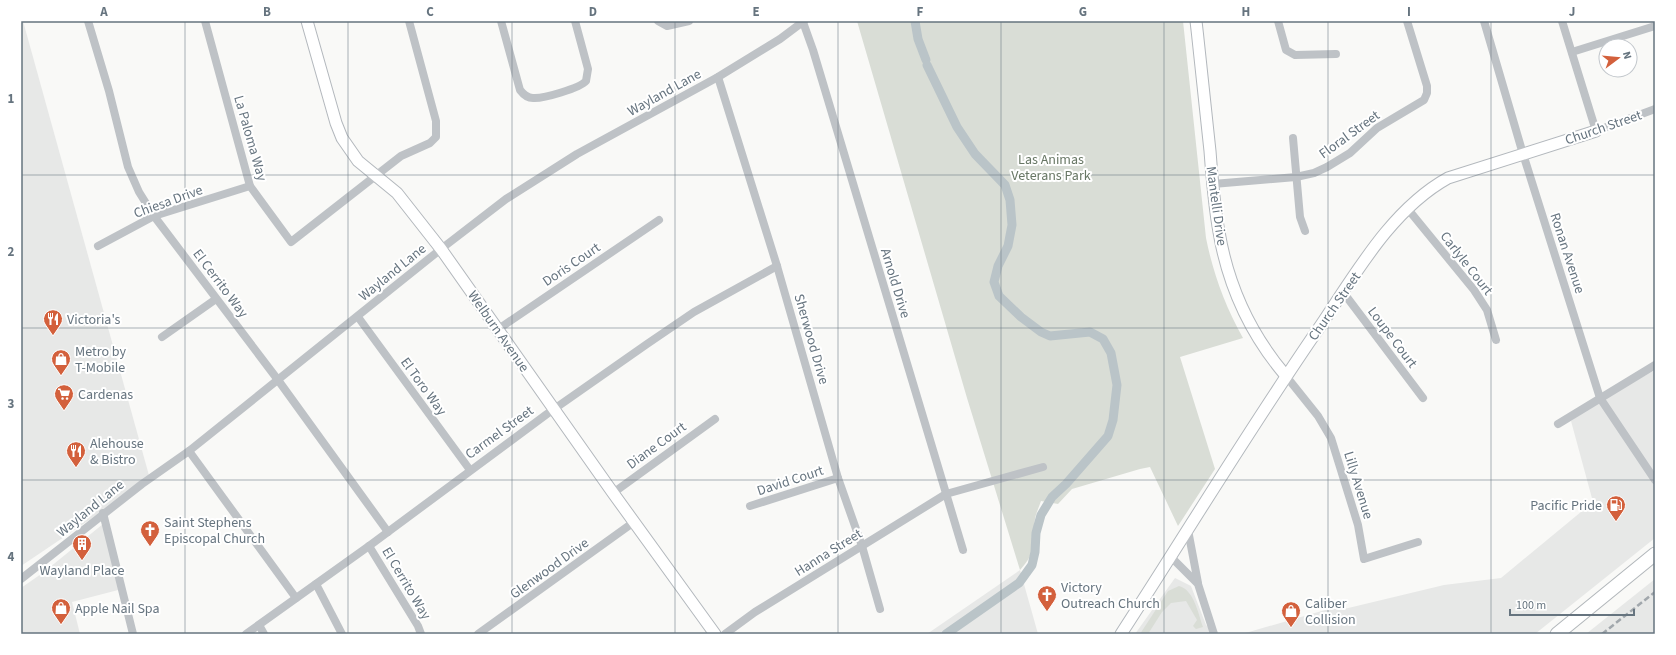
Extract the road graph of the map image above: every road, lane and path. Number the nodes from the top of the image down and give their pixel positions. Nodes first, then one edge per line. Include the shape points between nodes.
1 (88, 21) edge
2 (205, 21) edge
3 (308, 21) edge
4 (409, 21) edge
5 (501, 21) edge
6 (575, 21) edge
7 (658, 21) edge
8 (689, 21) edge
9 (1196, 21) edge
10 (1278, 21) edge
11 (1407, 21) edge
12 (1484, 21) edge
13 (1562, 21) edge
14 (804, 22) edge
15 (1655, 26) edge
16 (1572, 52) junction
17 (1336, 54) dead end
18 (718, 77) junction
19 (1655, 109) edge
20 (1596, 131) junction
21 (1293, 138) dead end
22 (1523, 154) junction
23 (375, 176) junction
24 (1296, 178) junction
25 (1213, 184) junction
26 (250, 186) junction
27 (1407, 208) junction
28 (154, 216) junction
29 (659, 220) dead end
30 (1305, 231) dead end
31 (98, 246) dead end
32 (441, 249) junction
33 (777, 266) junction
34 (1343, 292) junction
35 (216, 299) junction
36 (358, 317) junction
37 (497, 330) junction
38 (162, 337) dead end
39 (1496, 340) dead end
40 (1655, 365) edge
41 (1286, 376) junction
42 (278, 380) junction
43 (1423, 398) dead end
44 (1600, 398) junction
45 (554, 409) junction
46 (715, 419) dead end
47 (1558, 424) dead end
48 (189, 451) junction
49 (1043, 467) dead end
50 (470, 470) junction
51 (838, 478) junction
52 (1655, 480) edge
53 (613, 493) junction
54 (946, 494) junction
55 (750, 506) dead end
56 (103, 513) junction
57 (634, 522) junction
58 (1188, 530) junction
59 (388, 532) junction
60 (1418, 542) dead end
61 (370, 546) junction
62 (862, 546) junction
63 (963, 550) dead end
64 (1655, 554) edge
65 (1171, 557) junction
66 (21, 579) edge
67 (316, 584) junction
68 (1198, 584) junction
69 (296, 598) junction
70 (880, 609) dead end
71 (259, 625) junction
72 (133, 634) edge
73 (246, 634) edge
74 (264, 634) edge
75 (342, 634) edge
76 (421, 634) edge
77 (478, 634) edge
78 (715, 634) edge
79 (725, 634) edge
80 (1121, 634) edge
81 (1214, 634) edge
82 (1557, 634) edge

1 - 28 street, El Cerrito Way via 128,167 139,192
2 - 26 street, La Paloma Way
3 - 23 street, Welburn Avenue via 330,107 342,138 358,161
4 - 23 street via 436,121 436,137 430,143 401,156
5 - 6 street via 518,84 523,94 539,98 578,87 586,80 588,69
7 - 8 street via 667,26
9 - 25 street, Mantelli Drive
10 - 17 street via 1286,50 1294,55
11 - 24 street, Floral Street via 1427,86 1424,100 1377,128 1350,153 1327,167
12 - 22 street, Ronan Avenue
13 - 16 street
14 - 18 street, Wayland Lane
14 - 54 street, Arnold Drive
15 - 16 street
16 - 20 street
18 - 32 street, Wayland Lane via 577,154 506,199
18 - 33 street, Sherwood Drive
19 - 20 street, Church Street
20 - 22 street, Church Street
21 - 24 street
22 - 27 street, Church Street via 1448,178
22 - 44 street, Ronan Avenue
23 - 26 street, La Paloma Way via 291,242
23 - 32 street, Welburn Avenue via 398,193
24 - 25 street, Floral Street
24 - 30 street via 1300,217
25 - 41 street, Mantelli Drive via 1219,232 1234,289 1255,332
26 - 28 street, Chiesa Drive
27 - 34 street, Church Street via 1390,227
27 - 39 street, Carlyle Court via 1474,290 1487,310
28 - 31 street, Chiesa Drive
28 - 35 street, El Cerrito Way
29 - 37 street, Doris Court
32 - 36 street, Wayland Lane
32 - 37 street, Welburn Avenue
33 - 45 street, Carmel Street via 694,312
33 - 51 street, Sherwood Drive
34 - 41 street, Church Street
34 - 43 street, Loupe Court
35 - 38 street
35 - 42 street, El Cerrito Way
36 - 42 street, Wayland Lane
36 - 50 street, El Toro Way
37 - 45 street, Welburn Avenue
40 - 44 street
41 - 58 street, Church Street
41 - 60 street, Lilly Avenue via 1318,416 1331,438 1358,525 1364,559
42 - 48 street, Wayland Lane
42 - 59 street, El Cerrito Way
44 - 47 street
44 - 52 street, Ronan Avenue
45 - 50 street, Carmel Street
45 - 53 street, Welburn Avenue
46 - 53 street, Diane Court
48 - 56 street, Wayland Lane
48 - 69 street
49 - 54 street, Hanna Street
50 - 59 street, Carmel Street
51 - 55 street, David Court
51 - 62 street, Sherwood Drive
53 - 57 street, Welburn Avenue
54 - 62 street, Hanna Street
54 - 63 street, Arnold Drive
56 - 66 street, Wayland Lane
56 - 72 street
57 - 77 street, Glenwood Drive
57 - 78 street, Welburn Avenue
58 - 65 street, Church Street
58 - 68 street
59 - 61 street, Carmel Street
61 - 67 street, Carmel Street
61 - 76 street, El Cerrito Way
62 - 70 street, Sherwood Drive
62 - 79 street, Hanna Street via 755,612
64 - 82 main road
65 - 68 street
65 - 80 street, Church Street
67 - 69 street, Carmel Street
67 - 75 street
68 - 81 street
69 - 71 street, Carmel Street
71 - 73 street, Carmel Street
71 - 74 street

